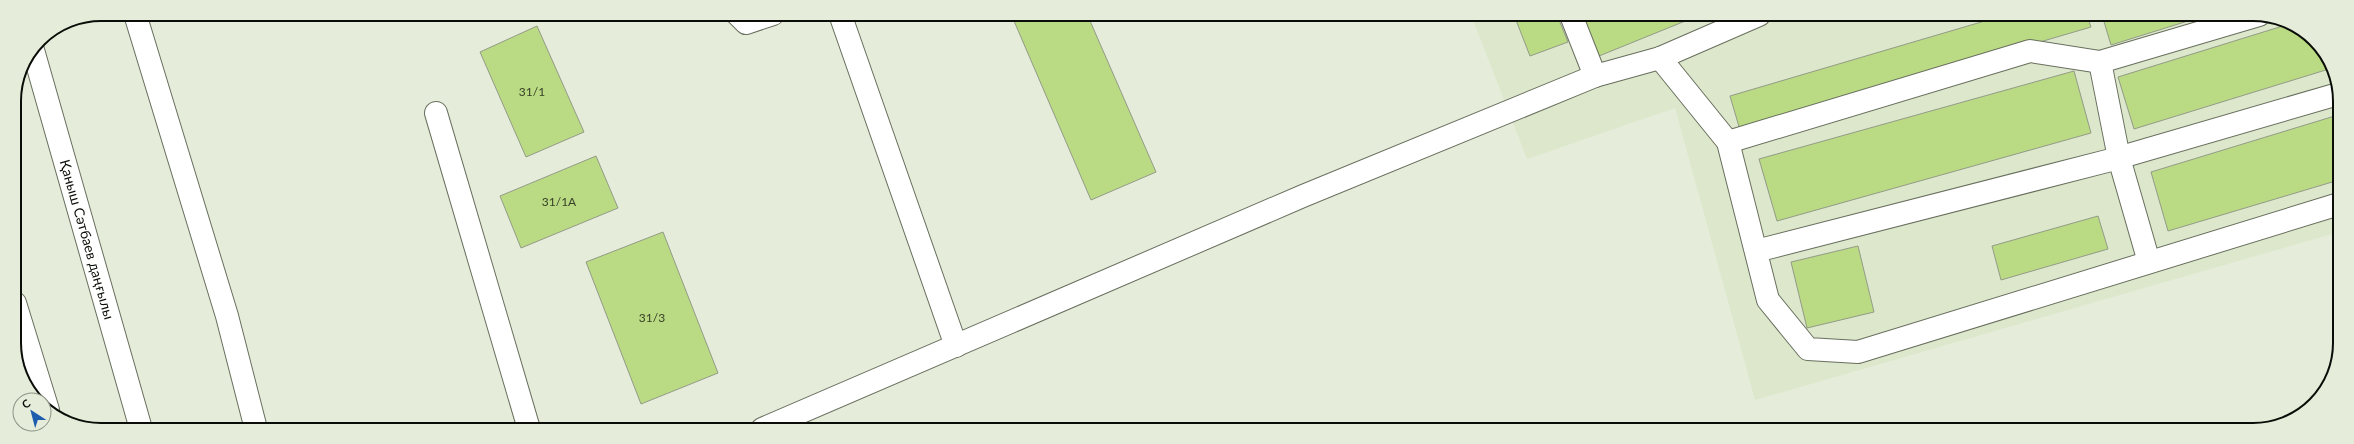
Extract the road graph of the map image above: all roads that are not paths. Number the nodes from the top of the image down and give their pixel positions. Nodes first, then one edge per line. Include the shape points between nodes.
1 (137, 21) edge
2 (842, 21) edge
3 (1574, 21) edge
4 (1745, 21) edge
5 (2239, 21) edge
6 (35, 57) edge
7 (1660, 58) junction
8 (2100, 62) junction
9 (1595, 76) junction
10 (2333, 95) edge
11 (436, 113) dead end
12 (1728, 142) junction
13 (2119, 158) junction
14 (2333, 206) edge
15 (1756, 251) junction
16 (2149, 262) junction
17 (21, 323) edge
18 (956, 346) junction
19 (42, 392) edge
20 (139, 423) edge
21 (254, 423) edge
22 (527, 423) edge
23 (776, 423) edge

1 - 21 main road via 227,316
2 - 18 main road
3 - 9 main road
4 - 7 main road
5 - 8 main road
6 - 20 main road, Қаныш Сәтбаев даңғылы
7 - 9 main road
7 - 12 main road
8 - 12 main road via 2030,51
8 - 13 main road
9 - 18 main road via 1304,196
10 - 13 main road
11 - 22 main road
12 - 15 main road
13 - 15 main road
13 - 16 main road
14 - 16 main road
15 - 16 main road via 1768,300 1808,349 1858,352
17 - 19 main road
18 - 23 main road

